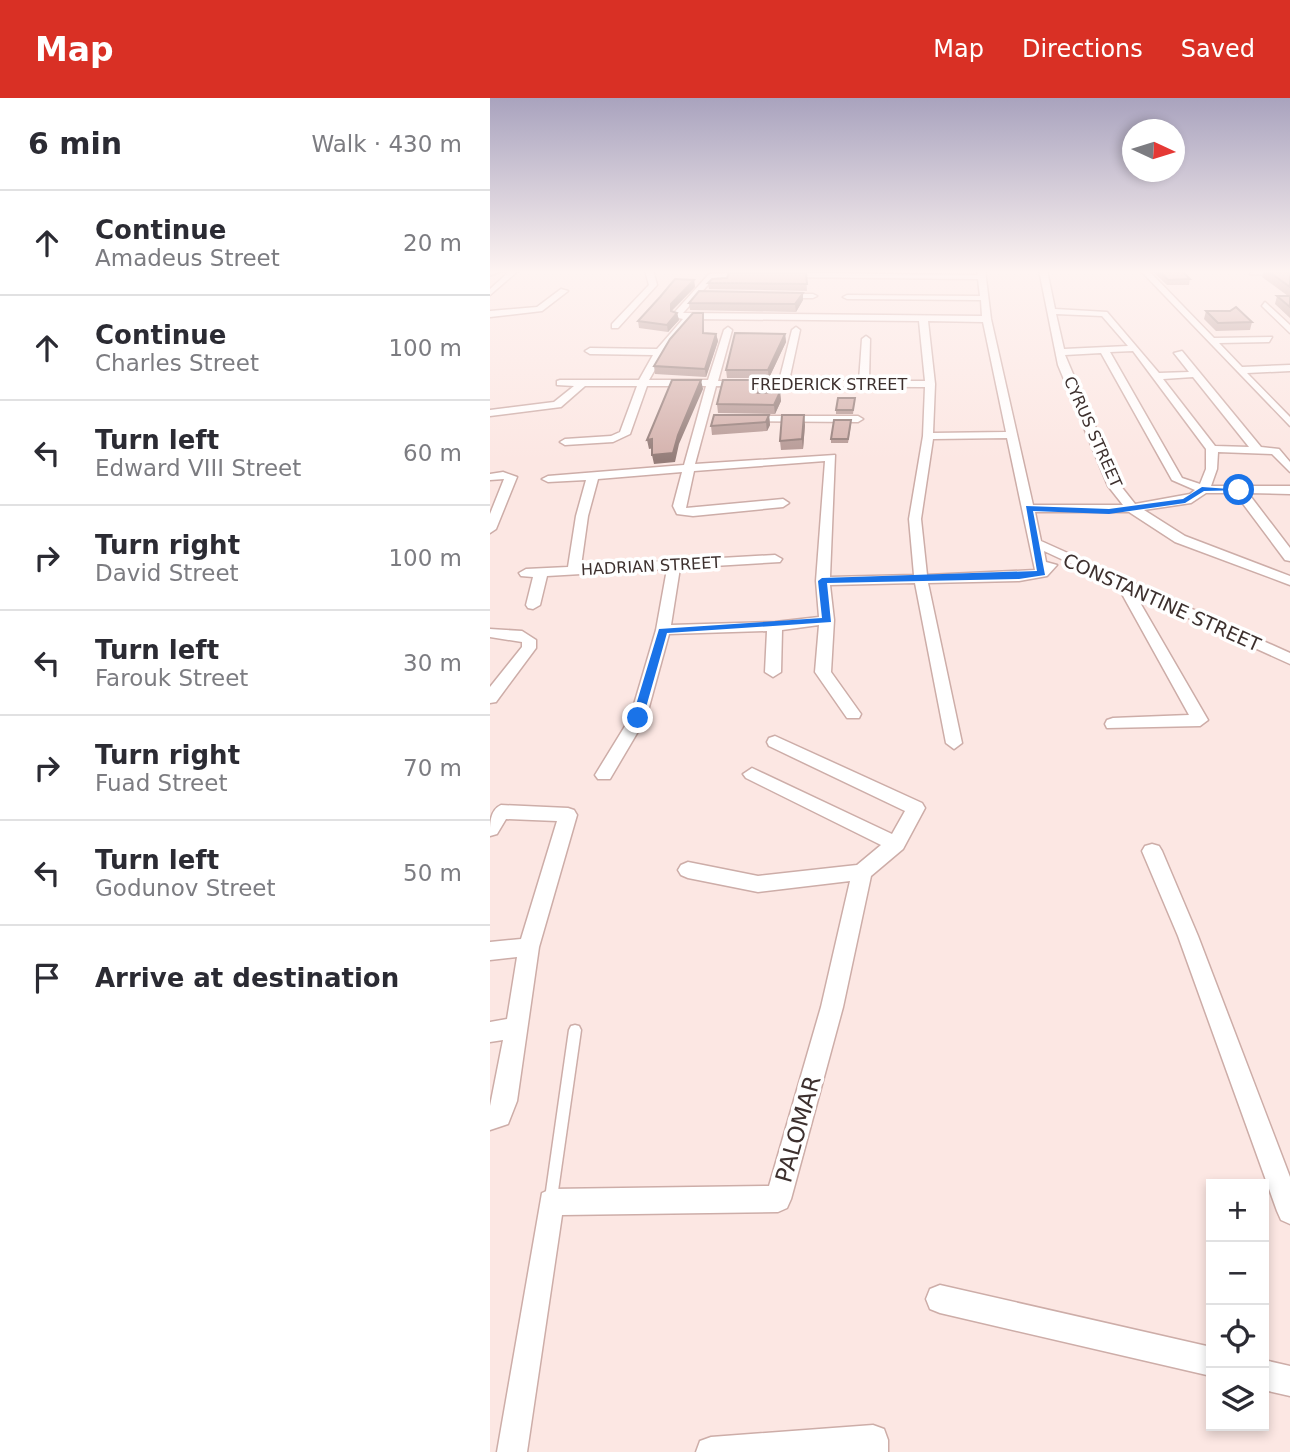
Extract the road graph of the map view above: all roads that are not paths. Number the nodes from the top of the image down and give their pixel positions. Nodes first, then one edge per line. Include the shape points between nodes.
1 (674, 333) edge
2 (727, 333) edge
3 (795, 333) edge
4 (925, 333) edge
5 (990, 333) edge
6 (1056, 333) edge
7 (1121, 333) edge
8 (1205, 333) edge
9 (866, 339) dead end
10 (1269, 339) dead end
11 (1212, 341) junction
12 (1135, 348) junction
13 (1104, 350) junction
14 (590, 351) dead end
15 (657, 352) junction
16 (1062, 352) junction
17 (1179, 353) dead end
18 (1290, 368) edge
19 (1241, 370) junction
20 (1196, 374) junction
21 (1156, 376) junction
22 (560, 383) dead end
23 (583, 383) junction
24 (644, 384) junction
25 (930, 384) junction
26 (711, 385) junction
27 (783, 385) junction
28 (864, 385) junction
29 (1271, 402) junction
30 (1290, 402) edge
31 (490, 413) edge
32 (701, 419) junction
33 (714, 419) edge
34 (727, 419) edge
35 (858, 419) dead end
36 (1290, 423) edge
37 (1011, 435) junction
38 (928, 436) junction
39 (565, 442) dead end
40 (1212, 449) junction
41 (1257, 450) junction
42 (689, 466) junction
43 (1290, 469) edge
44 (593, 476) junction
45 (490, 477) edge
46 (548, 479) dead end
47 (1202, 489) junction
48 (1239, 490) junction
49 (1290, 490) edge
50 (783, 503) dead end
51 (1028, 508) junction
52 (1133, 509) junction
53 (490, 529) edge
54 (1036, 543) junction
55 (1059, 556) junction
56 (775, 559) dead end
57 (1290, 559) edge
58 (674, 565) junction
59 (574, 570) junction
60 (1042, 573) junction
61 (1285, 579) edge
62 (921, 580) junction
63 (822, 581) junction
64 (1123, 584) junction
65 (533, 605) dead end
66 (827, 620) junction
67 (775, 626) junction
68 (663, 631) junction
69 (490, 633) edge
70 (1290, 659) edge
71 (773, 672) dead end
72 (490, 698) edge
73 (853, 714) dead end
74 (1114, 724) dead end
75 (775, 742) dead end
76 (954, 743) dead end
77 (752, 774) dead end
78 (604, 775) dead end
79 (490, 830) edge
80 (896, 844) junction
81 (1152, 851) dead end
82 (688, 870) dead end
83 (862, 872) junction
84 (528, 947) junction
85 (490, 951) edge
86 (515, 1028) junction
87 (575, 1030) dead end
88 (490, 1032) edge
89 (495, 1117) edge
90 (551, 1202) junction
91 (1290, 1211) edge
92 (940, 1299) dead end
93 (1206, 1361) edge
94 (1269, 1376) edge
95 (1290, 1381) edge
96 (512, 1452) edge
97 (711, 1452) edge
98 (873, 1452) edge

1 - 15 street
2 - 26 street
3 - 27 street
4 - 25 street
5 - 37 street
6 - 16 street, CYRUS STREET
7 - 12 street
8 - 11 street
9 - 28 street
10 - 11 street
11 - 19 street
12 - 13 street
12 - 21 street
13 - 16 street
13 - 47 street via 1178,480
14 - 15 street
15 - 24 street
16 - 52 street, CYRUS STREET via 1063,365 1114,486
17 - 20 street
18 - 19 street
19 - 29 street
20 - 21 street
20 - 41 street
21 - 40 street
22 - 23 street, FREDERICK STREET
23 - 24 street, FREDERICK STREET
23 - 31 street via 557,405
24 - 26 street, FREDERICK STREET
24 - 39 street via 625,434
25 - 28 street, FREDERICK STREET
25 - 38 street
26 - 27 street, FREDERICK STREET
26 - 32 street
27 - 28 street, FREDERICK STREET
29 - 30 street
29 - 36 street
32 - 33 street
32 - 42 street
34 - 35 street
37 - 38 street
37 - 51 street
38 - 62 street via 915,519
40 - 41 street
40 - 47 street via 1212,474
41 - 43 street via 1275,451
42 - 44 street
42 - 50 street via 681,511
42 - 63 street via 831,457
44 - 46 street
44 - 59 street
45 - 53 street via 511,477
47 - 48 street
47 - 52 street via 1185,501
48 - 49 street
48 - 57 street
51 - 52 street
51 - 54 street
52 - 61 street, CYRUS STREET via 1180,540
54 - 55 street, CONSTANTINE STREET
54 - 60 street
55 - 60 street
55 - 64 street, CONSTANTINE STREET
56 - 58 street, HADRIAN STREET
57 - 61 street
58 - 59 street, HADRIAN STREET
58 - 68 street
59 - 65 street, HADRIAN STREET via 534,573
60 - 62 street
62 - 63 street
62 - 76 street
63 - 66 street
64 - 70 street, CONSTANTINE STREET
64 - 74 street via 1200,720
66 - 67 street
66 - 73 street via 823,672
67 - 68 street
67 - 71 street
68 - 78 street via 638,718
69 - 72 street via 522,635 529,640 528,648
75 - 80 street via 915,808
77 - 80 street
79 - 84 street via 501,812 568,815
80 - 83 street
81 - 91 street
82 - 83 street via 758,884
83 - 90 street, PALOMAR via 832,1007 778,1199
84 - 85 street
84 - 86 street
86 - 88 street
86 - 89 street via 505,1101
87 - 90 lane
90 - 96 street
92 - 93 street
94 - 95 street
97 - 98 street via 873,1440

